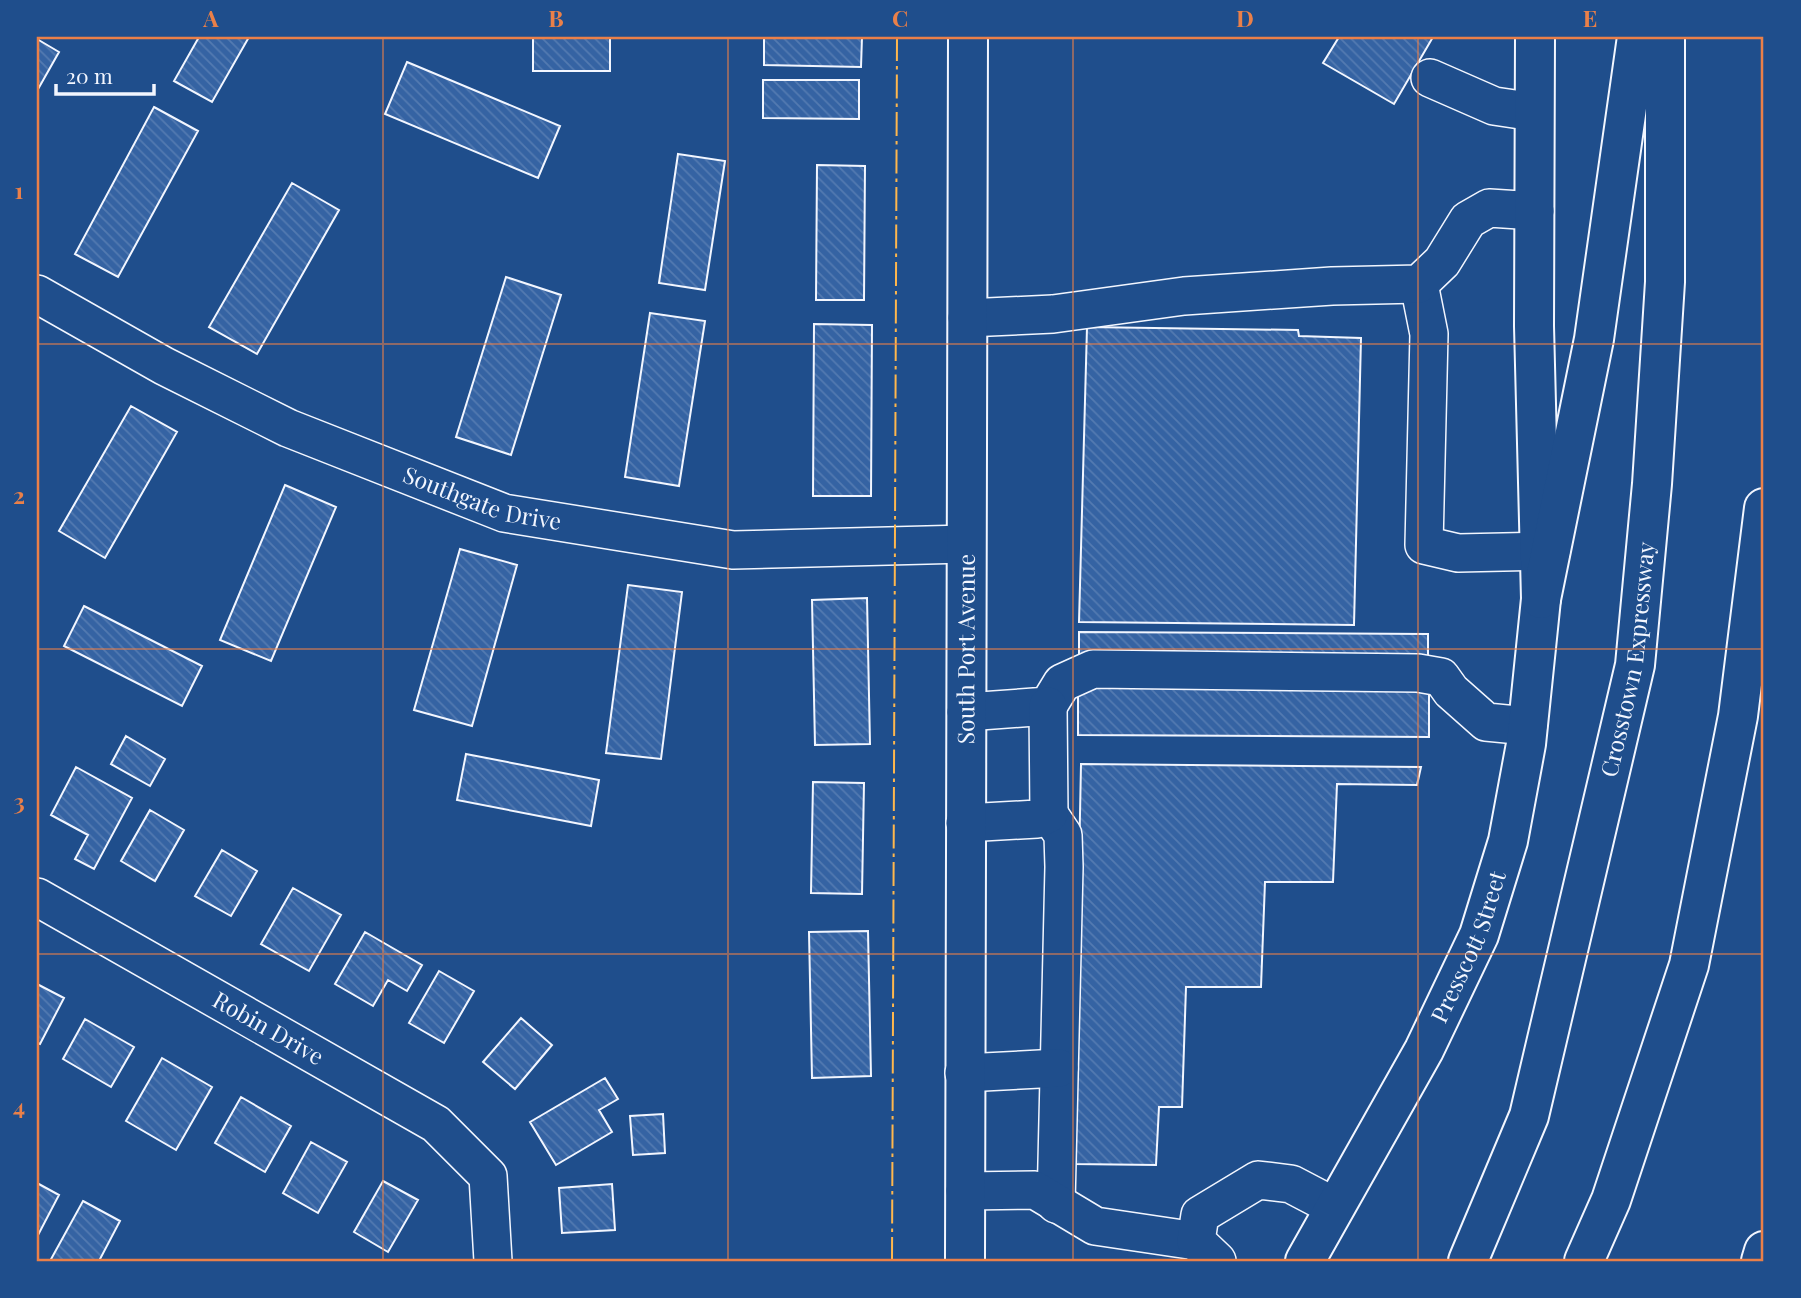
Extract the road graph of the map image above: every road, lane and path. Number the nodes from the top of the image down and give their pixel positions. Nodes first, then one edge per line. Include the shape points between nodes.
1 (968, 37) edge
2 (1535, 37) edge
3 (1637, 37) edge
4 (1665, 37) edge
5 (1430, 78) dead end
6 (1534, 112) junction
7 (1535, 211) junction
8 (1419, 284) junction
9 (37, 295) edge
10 (967, 317) junction
11 (1764, 508) edge
12 (966, 544) junction
13 (1545, 551) junction
14 (1048, 706) junction
15 (966, 712) junction
16 (1528, 726) junction
17 (1049, 814) junction
18 (965, 823) junction
19 (37, 897) edge
20 (1059, 1068) junction
21 (964, 1073) junction
22 (965, 1191) junction
23 (1056, 1204) junction
24 (1335, 1207) junction
25 (1206, 1251) edge
26 (1764, 1251) edge
27 (493, 1261) edge
28 (965, 1261) edge
29 (1305, 1261) edge
30 (1468, 1261) edge
31 (1584, 1261) edge
32 (1761, 1261) edge

1 - 10 main road, South Port Avenue
2 - 6 main road
3 - 13 main road via 1594,339
4 - 30 main road, Crosstown Expressway via 1665,282 1635,665 1529,1116
5 - 6 street via 1494,106
6 - 7 main road
7 - 8 street via 1489,208 1468,220 1442,262
7 - 13 main road
8 - 10 street via 1184,296 1053,314
8 - 13 street via 1429,334 1424,545 1458,553
9 - 12 street, Southgate Drive via 288,428 504,513 733,550
10 - 12 main road, South Port Avenue
11 - 31 main road via 1738,716 1689,965 1611,1200
12 - 15 main road, South Port Avenue
13 - 16 main road, Presscott Street
14 - 15 street
14 - 16 street via 1062,683 1093,669 1419,673 1441,677 1486,722
14 - 17 street
15 - 18 main road, South Port Avenue
16 - 24 main road, Presscott Street via 1508,841 1479,935 1424,1050
17 - 18 street via 1037,819
17 - 20 street via 1062,835 1064,867
18 - 21 main road, South Port Avenue
19 - 27 street, Robin Drive via 436,1124 488,1176
20 - 21 street
20 - 23 street
21 - 22 main road, South Port Avenue
22 - 23 street via 1035,1190
22 - 28 main road, South Port Avenue
23 - 25 street via 1095,1226
24 - 25 street via 1291,1184 1258,1180 1200,1215
24 - 29 main road, Presscott Street
26 - 32 main road

